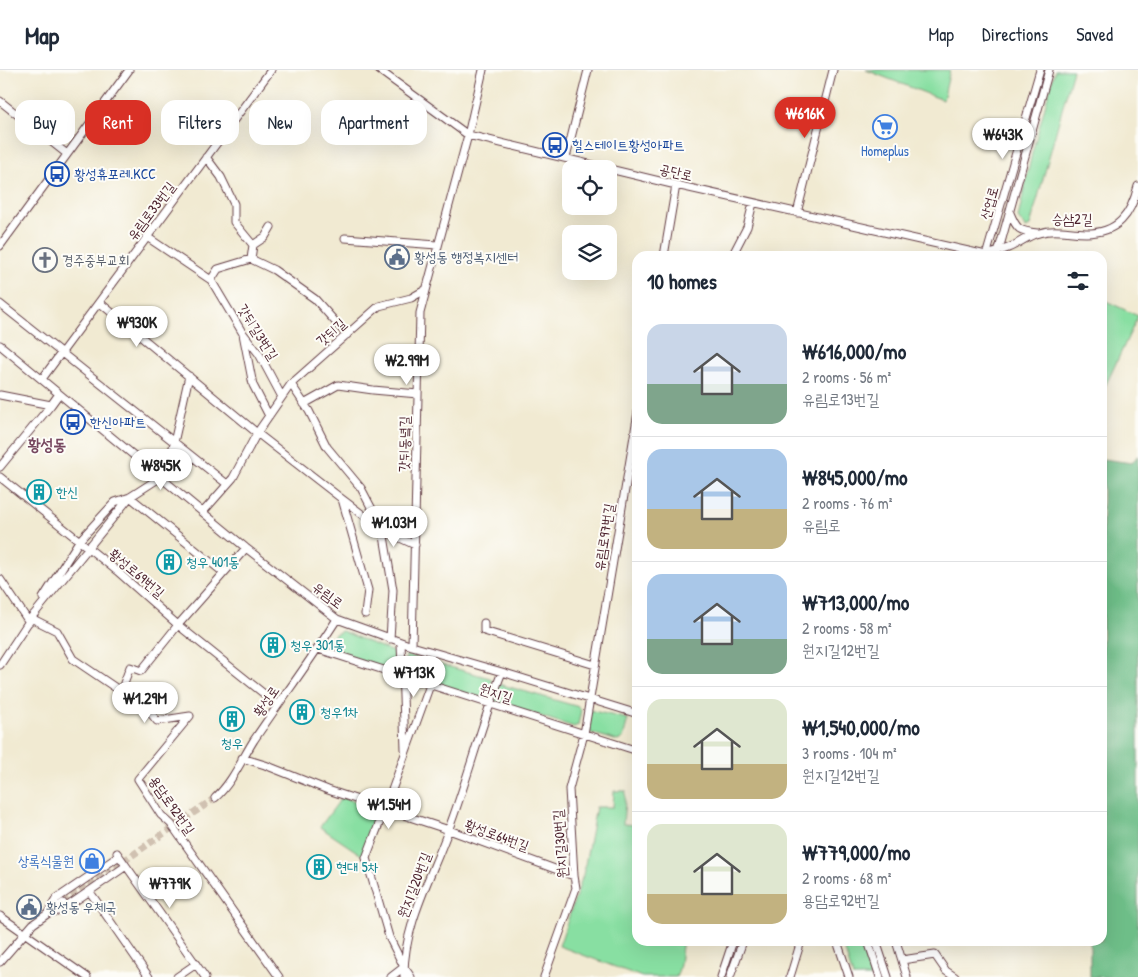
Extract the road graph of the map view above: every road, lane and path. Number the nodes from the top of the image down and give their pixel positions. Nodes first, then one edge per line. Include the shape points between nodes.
1 (129, 70) edge
2 (271, 70) edge
3 (379, 70) edge
4 (483, 70) edge
5 (588, 70) edge
6 (833, 70) edge
7 (1040, 70) edge
8 (1049, 70) edge
9 (0, 101) edge
10 (468, 135) junction
11 (67, 154) junction
12 (206, 157) junction
13 (566, 158) junction
14 (676, 185) junction
15 (1138, 186) edge
16 (753, 203) junction
17 (797, 212) junction
18 (1010, 212) junction
19 (271, 227) dead end
20 (1038, 233) junction
21 (147, 238) junction
22 (345, 238) dead end
23 (437, 244) junction
24 (253, 245) junction
25 (0, 246) edge
26 (665, 251) edge
27 (735, 251) edge
28 (965, 251) edge
29 (987, 251) edge
30 (999, 251) edge
31 (1004, 251) edge
32 (250, 259) junction
33 (212, 280) junction
34 (425, 290) junction
35 (99, 302) junction
36 (0, 304) edge
37 (242, 332) junction
38 (347, 335) junction
39 (0, 345) edge
40 (62, 352) junction
41 (189, 376) junction
42 (42, 379) junction
43 (291, 384) junction
44 (59, 394) junction
45 (418, 394) junction
46 (0, 395) edge
47 (282, 398) junction
48 (304, 404) junction
49 (51, 405) junction
50 (269, 416) junction
51 (257, 433) junction
52 (174, 442) junction
53 (632, 447) edge
54 (0, 467) edge
55 (161, 477) junction
56 (0, 478) edge
57 (227, 484) junction
58 (130, 496) junction
59 (342, 499) junction
60 (203, 512) junction
61 (415, 516) junction
62 (383, 530) junction
63 (79, 540) junction
64 (415, 545) junction
65 (89, 548) junction
66 (246, 548) junction
67 (224, 573) junction
68 (0, 578) edge
69 (365, 614) dead end
70 (337, 619) junction
71 (30, 620) junction
72 (484, 623) dead end
73 (178, 625) junction
74 (390, 639) junction
75 (401, 643) junction
76 (412, 646) junction
77 (318, 649) junction
78 (0, 665) edge
79 (595, 665) junction
80 (502, 672) junction
81 (402, 676) junction
82 (430, 685) junction
83 (121, 691) junction
84 (590, 698) junction
85 (489, 704) junction
86 (278, 705) junction
87 (632, 712) edge
88 (584, 734) junction
89 (632, 749) edge
90 (406, 754) junction
91 (242, 758) junction
92 (215, 798) tunnel mouth
93 (385, 810) junction
94 (449, 830) junction
95 (126, 866) junction
96 (574, 876) junction
97 (90, 892) junction
98 (63, 903) tunnel mouth
99 (48, 913) junction
100 (0, 916) edge
101 (24, 934) junction
102 (731, 946) edge
103 (741, 946) edge
104 (799, 946) edge
105 (839, 946) edge
106 (870, 946) edge
107 (878, 946) edge
108 (898, 946) edge
109 (902, 960) junction
110 (0, 962) edge
111 (196, 964) junction
112 (404, 967) junction
113 (87, 977) edge
114 (149, 977) edge
115 (177, 977) edge
116 (205, 977) edge
117 (279, 977) edge
118 (391, 977) edge
119 (404, 977) edge
120 (411, 977) edge
121 (544, 977) edge
122 (720, 977) edge
123 (730, 977) edge
124 (790, 977) edge
125 (849, 977) edge
126 (880, 977) edge
127 (888, 977) edge
128 (907, 977) edge
129 (955, 977) edge

1 - 11 street
2 - 12 street, 유림로33번길
3 - 10 street, 공단로
4 - 10 street, 갓뒤동녘길
5 - 13 street
6 - 17 street
7 - 29 street, 산업로
8 - 18 street
9 - 11 street
10 - 13 street, 공단로
10 - 23 street, 갓뒤동녘길
11 - 25 street
12 - 21 street, 유림로33번길
12 - 24 street via 221,177 234,204 234,222
13 - 14 street, 공단로
14 - 16 street, 공단로
14 - 26 street
15 - 20 street, 승삼2길 via 1127,215 1116,225 1086,233 1056,230
16 - 17 street, 공단로
16 - 27 street via 747,227
17 - 28 street, 공단로
18 - 20 street via 1022,232
18 - 30 street
19 - 24 street via 265,237
20 - 31 street, 승삼2길
21 - 33 street, 갓뒤길3번길
21 - 35 street, 유림로33번길
22 - 23 street
23 - 34 street, 갓뒤동녘길
24 - 32 street
32 - 33 street via 218,268
32 - 38 street via 274,270 315,299
33 - 37 street, 갓뒤길3번길
34 - 38 street, 갓뒤길 via 411,298 379,306
34 - 45 street, 갓뒤동녘길 via 420,313
35 - 40 street, 유림로33번길
35 - 41 street
36 - 40 street
37 - 47 street, 갓뒤길3번길 via 259,354
37 - 50 street via 253,384
38 - 43 street, 갓뒤길
39 - 42 street, 유림로
40 - 42 street, 유림로33번길
40 - 52 street
41 - 51 street
41 - 52 street
42 - 44 street, 유림로
43 - 47 street, 갓뒤길
43 - 48 street
44 - 49 street
44 - 55 street, 유림로
45 - 48 street via 338,385
45 - 61 street, 갓뒤동녘길
46 - 49 street
47 - 50 street, 갓뒤길
48 - 62 street via 327,447 361,488
49 - 54 street
50 - 51 street, 갓뒤길
51 - 57 street, 갓뒤길
51 - 59 street
52 - 55 street
52 - 57 street
53 - 79 street, 유림로97번길
55 - 58 street
55 - 60 street, 유림로
56 - 63 street, 황성로69번길
57 - 60 street, 갓뒤길
58 - 63 street via 115,502
58 - 65 street
58 - 67 street
59 - 62 street
59 - 69 street via 368,590
60 - 66 street, 유림로
61 - 62 street
61 - 64 street, 갓뒤동녘길
62 - 64 street
62 - 74 street via 393,590
63 - 65 street, 황성로69번길
63 - 71 street
64 - 76 street, 갓뒤동녘길
65 - 71 street
65 - 73 street, 황성로69번길
66 - 67 street
66 - 70 street, 유림로
67 - 73 street
68 - 71 street
70 - 74 street, 유림로
70 - 77 street, 황성로
71 - 78 street
71 - 83 street, 용담로92번길 via 57,631 73,659
72 - 79 street via 484,631
73 - 83 street via 141,671 130,666
73 - 86 street, 황성로69번길
74 - 75 street, 유림로
75 - 76 street, 유림로
75 - 81 street
76 - 80 street, 유림로
77 - 81 street, 원지길
77 - 86 street, 황성로
79 - 84 street, 유림로97번길
80 - 84 street, 유림로
80 - 85 street, 원지길20번길
81 - 82 street, 원지길
81 - 90 street
82 - 85 street, 원지길
82 - 90 street
83 - 117 street, 용담로92번길 via 148,710 157,722 190,716 138,779
84 - 87 street, 유림로
84 - 88 street, 원지길30번길
85 - 88 street, 원지길
85 - 94 street, 원지길20번길
86 - 91 street, 황성로
88 - 89 street, 원지길
88 - 96 street, 원지길30번길 via 568,789
90 - 93 street
91 - 92 street, 황성로
91 - 93 street, 황성로64번길
93 - 94 street, 황성로64번길
93 - 112 street via 366,858 389,937
94 - 96 street, 황성로64번길
94 - 112 street, 원지길20번길 via 412,924
95 - 97 street
95 - 99 street via 118,854 56,899
95 - 111 street
96 - 121 street, 원지길30번길 via 576,888
97 - 99 street via 62,910
97 - 114 street
98 - 99 street
99 - 101 street
100 - 101 street
101 - 110 street
101 - 113 street
102 - 122 street
103 - 123 street
104 - 124 street
105 - 125 street
106 - 126 street
107 - 127 street
108 - 109 street
109 - 128 street
109 - 129 street via 934,955
111 - 115 street
111 - 116 street
112 - 118 street
112 - 119 street, 원지길20번길
112 - 120 street

